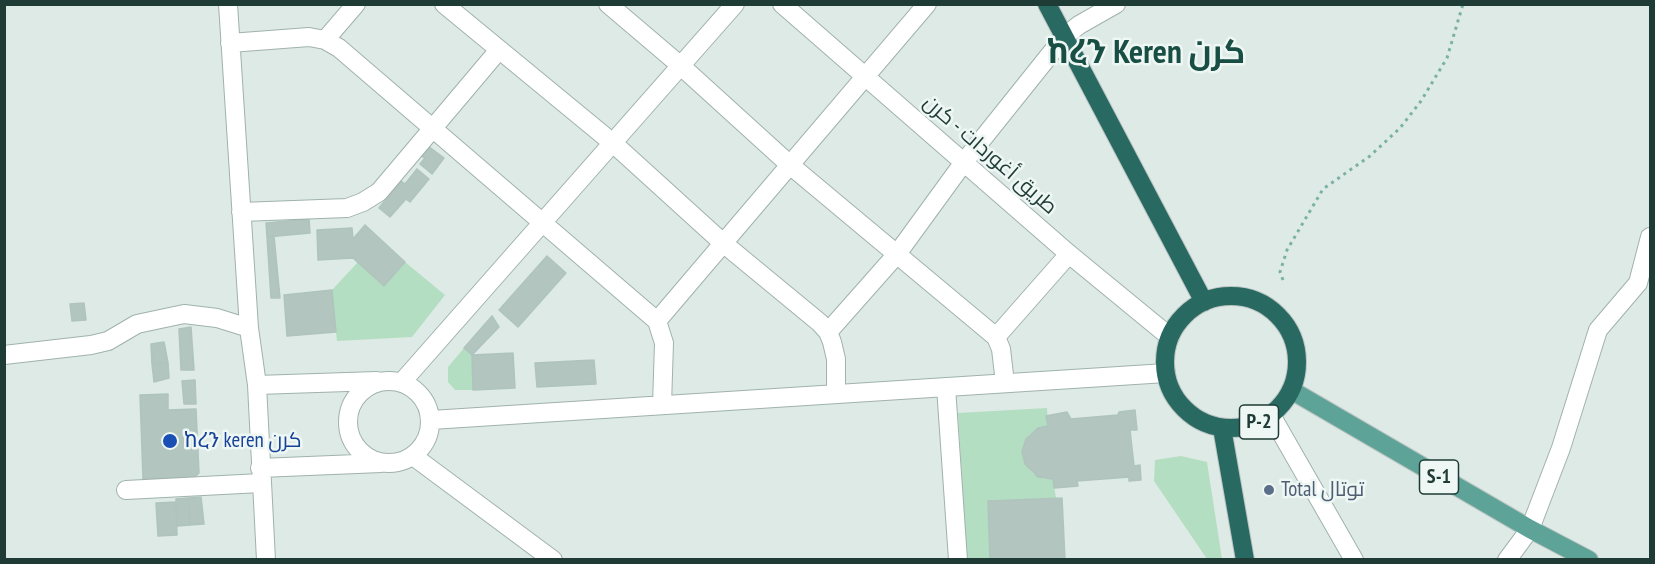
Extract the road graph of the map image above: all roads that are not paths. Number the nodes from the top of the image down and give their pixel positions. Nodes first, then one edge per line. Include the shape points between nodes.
1 (228, 4) edge
2 (356, 4) edge
3 (444, 4) edge
4 (608, 4) edge
5 (735, 4) edge
6 (782, 4) edge
7 (927, 4) edge
8 (1047, 4) edge
9 (1116, 4) edge
10 (1064, 37) junction
11 (325, 40) junction
12 (230, 43) junction
13 (498, 51) junction
14 (681, 66) junction
15 (866, 78) junction
16 (432, 128) junction
17 (614, 144) junction
18 (964, 162) junction
19 (790, 165) junction
20 (241, 212) junction
21 (544, 223) junction
22 (1650, 237) edge
23 (723, 243) junction
24 (897, 254) junction
25 (1069, 254) junction
26 (1204, 302) junction
27 (657, 321) junction
28 (249, 328) junction
29 (828, 332) junction
30 (1170, 337) junction
31 (996, 338) junction
32 (4, 354) edge
33 (1166, 373) junction
34 (382, 381) junction
35 (402, 382) junction
36 (1005, 383) junction
37 (257, 385) junction
38 (946, 387) junction
39 (1292, 390) junction
40 (836, 394) junction
41 (662, 405) junction
42 (1271, 415) junction
43 (431, 420) junction
44 (1222, 428) junction
45 (413, 456) junction
46 (388, 463) junction
47 (260, 475) junction
48 (126, 490) dead end
49 (1530, 529) junction
50 (266, 560) edge
51 (553, 560) edge
52 (958, 560) edge
53 (1245, 560) edge
54 (1354, 560) edge
55 (1507, 560) edge
56 (1589, 560) edge

1 - 12 street
2 - 11 street
3 - 13 street
4 - 14 street
5 - 14 street
6 - 15 street, طريق أغوردات - كرن
7 - 15 street
8 - 10 highway
9 - 10 street
10 - 18 street
10 - 26 highway
11 - 12 street via 309,37
11 - 16 street
12 - 20 street
13 - 16 street
13 - 17 street
14 - 17 street
14 - 19 street
15 - 18 street, طريق أغوردات - كرن
15 - 19 street
16 - 20 street via 379,192 363,202 347,208
16 - 21 street
17 - 21 street
17 - 23 street
18 - 24 street
18 - 25 street, طريق أغوردات - كرن
19 - 23 street
19 - 24 street
20 - 28 street
21 - 27 street
21 - 35 street
22 - 49 street via 1638,283 1598,330 1561,448
23 - 27 street
23 - 29 street
24 - 29 street
24 - 31 street
25 - 30 street, طريق أغوردات - كرن
25 - 31 street
26 - 30 highway via 1190,310
26 - 39 highway, P-2 via 1219,297 1242,297 1265,305 1278,315 1294,343 1297,358
27 - 41 street via 664,343
28 - 32 street via 217,318 184,314 136,324 108,341 91,345
28 - 37 street
29 - 40 street via 836,359
30 - 33 highway
31 - 36 street
33 - 36 street
33 - 44 highway, P-2 via 1185,409
34 - 35 street
34 - 37 street
34 - 46 street via 359,394 352,405 349,425 363,454
35 - 43 street via 423,397
36 - 38 street
37 - 47 street
38 - 40 street
38 - 52 street
39 - 42 highway, P-2
39 - 49 main road, S-1
40 - 41 street
41 - 43 street
42 - 44 highway, P-2 via 1248,426
42 - 54 street
43 - 45 street via 423,446
44 - 53 highway, P-2
45 - 46 street
45 - 51 street
46 - 47 street
47 - 48 street
47 - 50 street
49 - 55 street
49 - 56 main road, S-1

